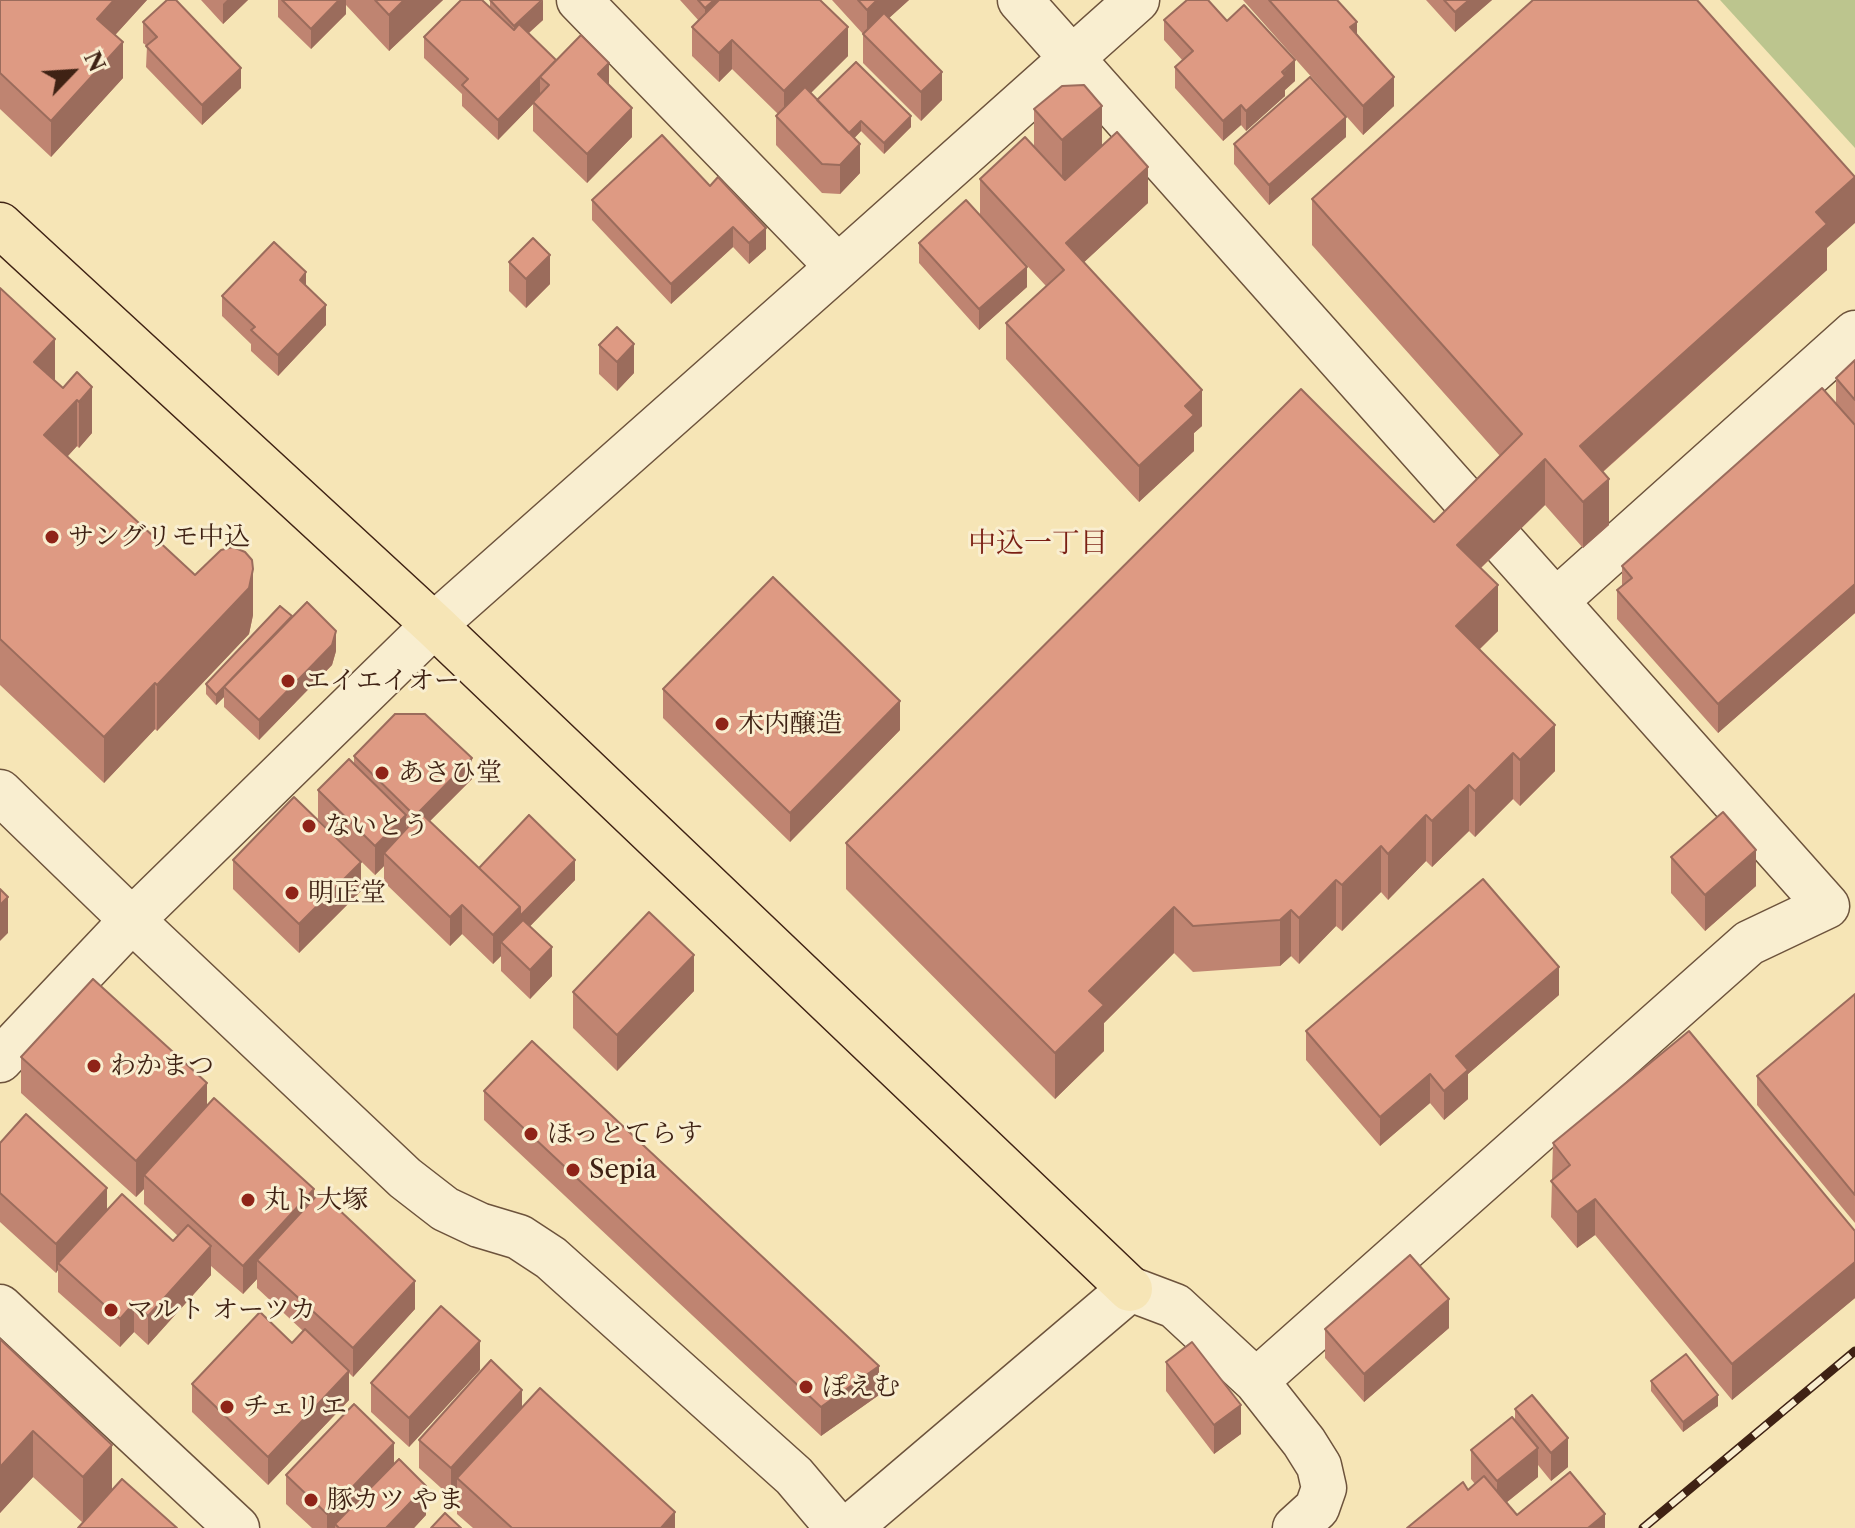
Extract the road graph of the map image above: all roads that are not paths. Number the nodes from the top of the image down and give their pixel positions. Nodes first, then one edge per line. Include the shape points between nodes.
1 (579, 0) edge
2 (1020, 0) edge
3 (1137, 0) edge
4 (1071, 59) junction
5 (0, 225) edge
6 (838, 267) junction
7 (1855, 333) edge
8 (1556, 601) junction
9 (434, 625) junction
10 (0, 792) edge
11 (1841, 900) edge
12 (132, 920) junction
13 (0, 1060) edge
14 (1130, 1289) junction
15 (0, 1307) edge
16 (1256, 1381) junction
17 (237, 1528) edge
18 (838, 1528) edge
19 (849, 1528) edge
20 (1295, 1528) edge

1 - 6 street
2 - 4 street
3 - 4 street
4 - 6 street
4 - 8 street
5 - 9 main road
6 - 9 street
7 - 8 street
8 - 11 street
9 - 12 street
9 - 14 main road
10 - 12 street
11 - 16 street via 1749,943
12 - 13 street
12 - 18 street via 405,1178 445,1209 519,1237 551,1258 794,1476
14 - 16 street via 1175,1306
14 - 19 street
15 - 17 street
16 - 20 street via 1319,1466 1324,1488 1317,1508

